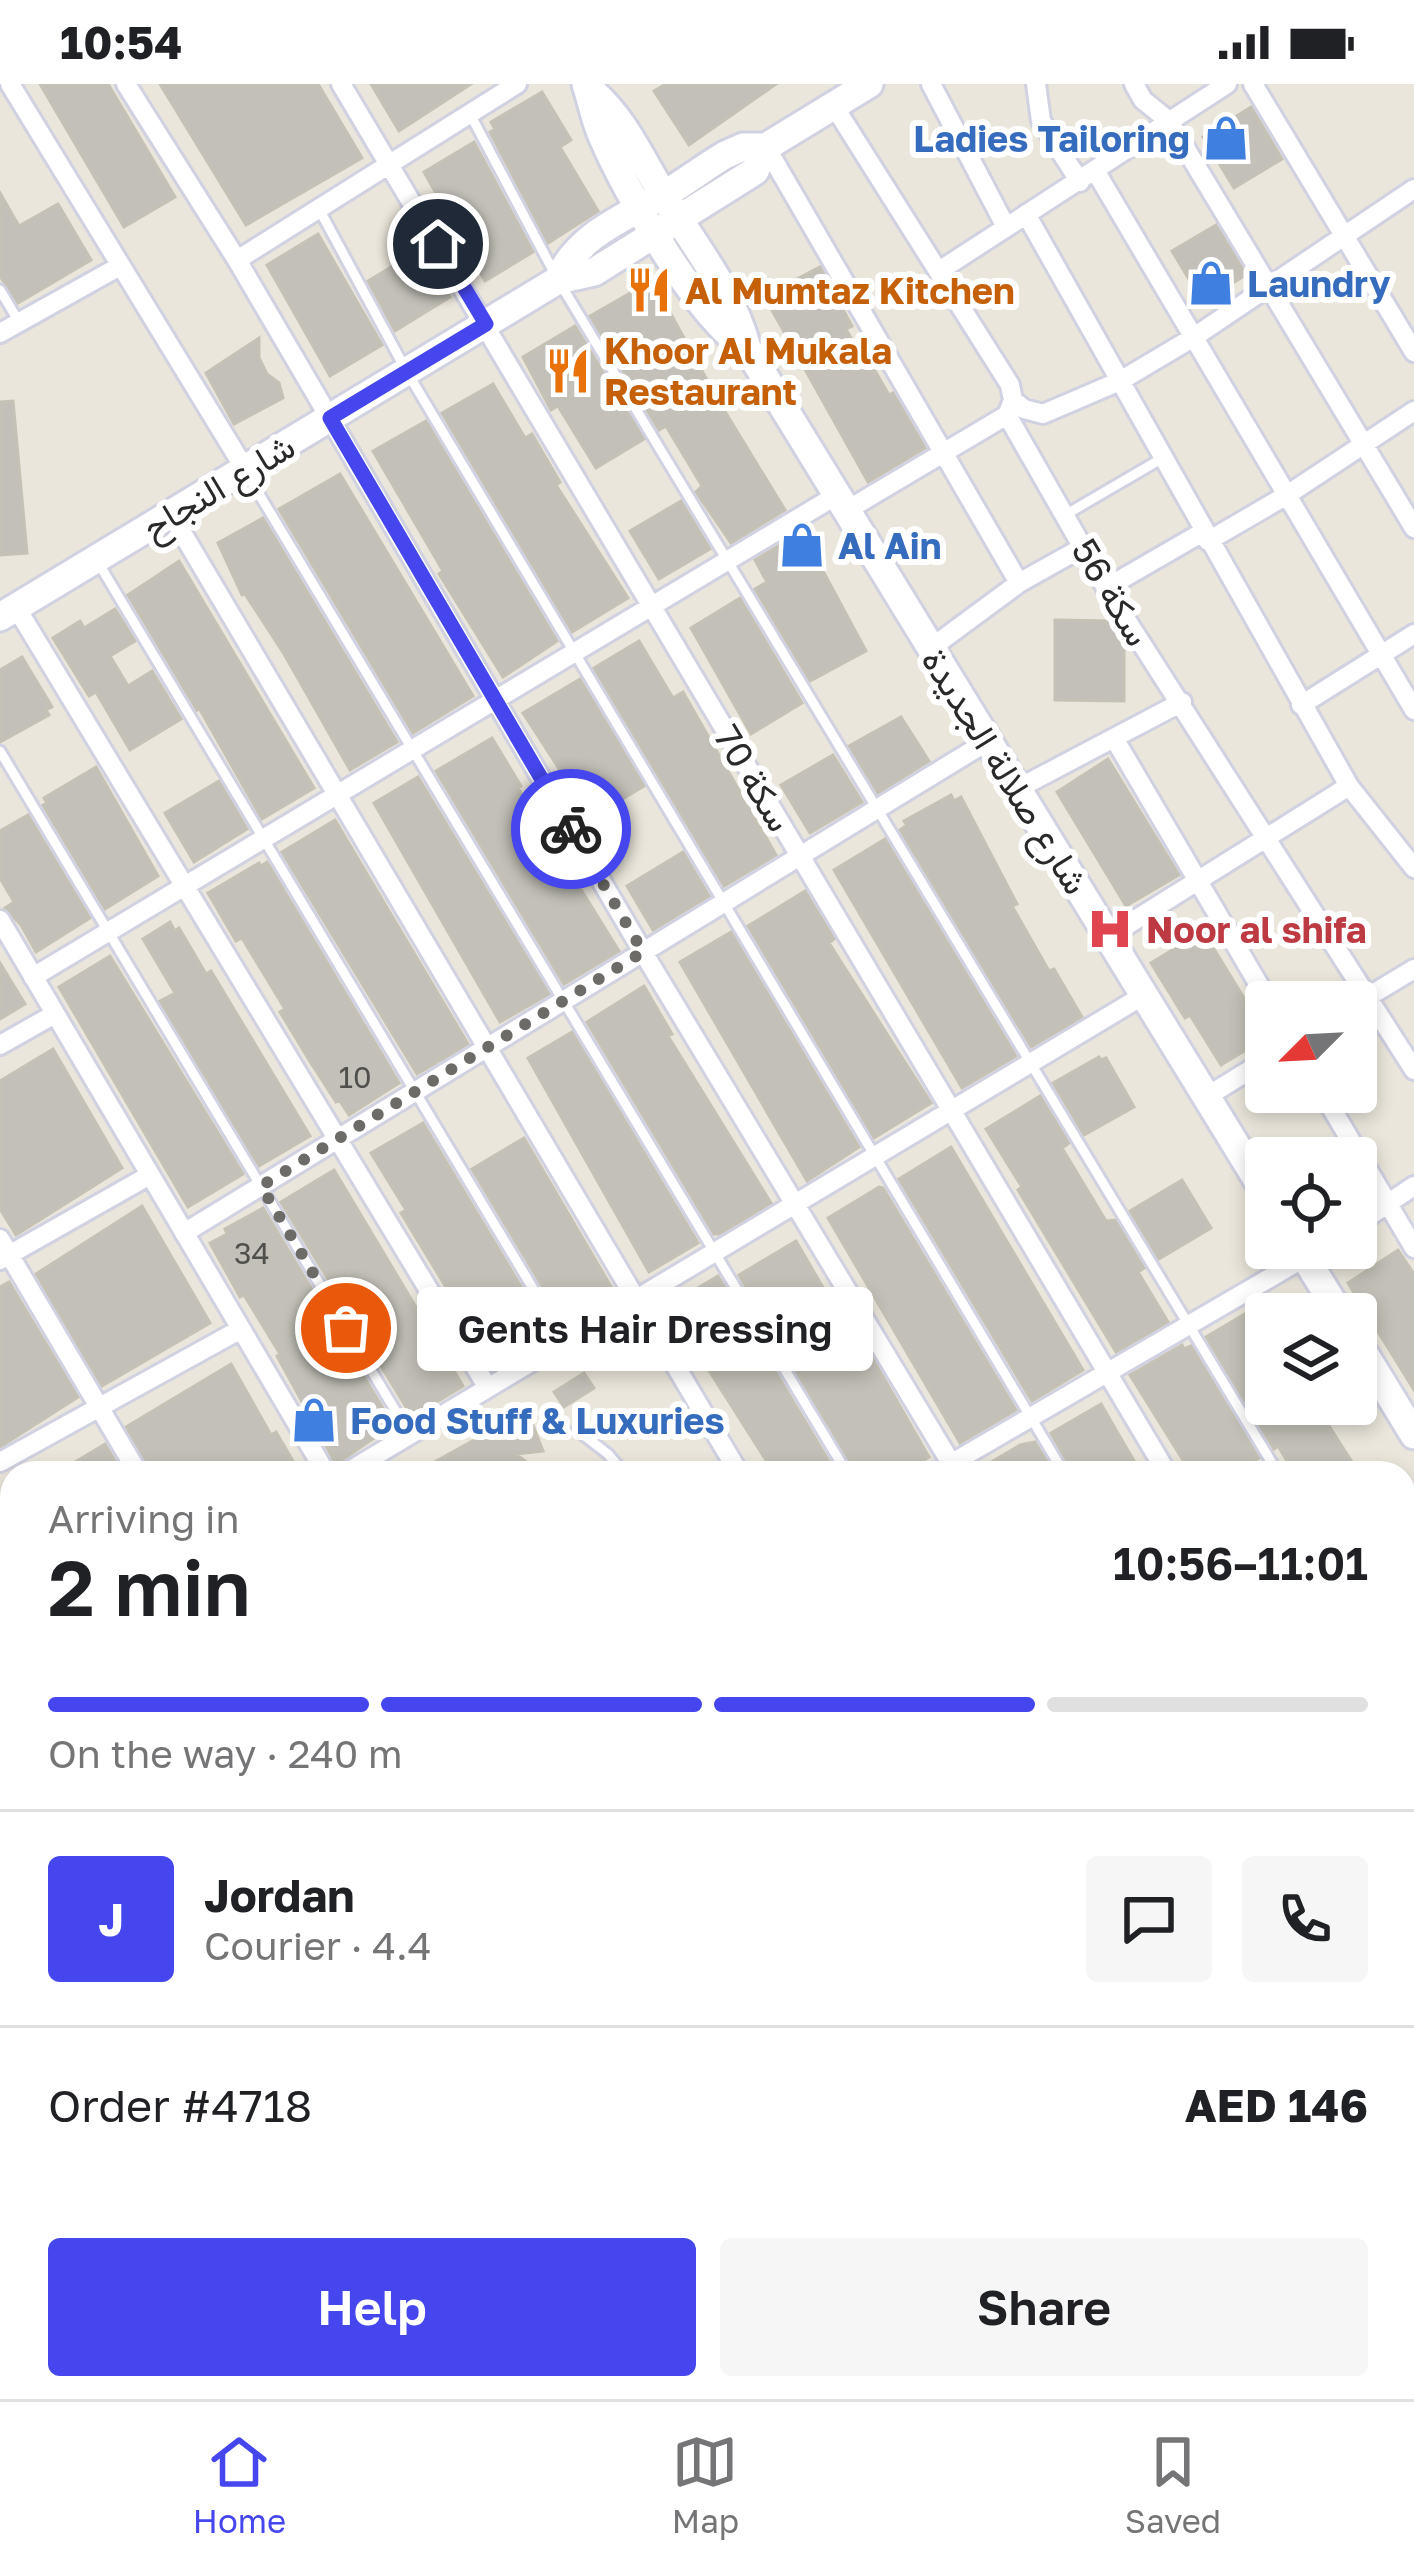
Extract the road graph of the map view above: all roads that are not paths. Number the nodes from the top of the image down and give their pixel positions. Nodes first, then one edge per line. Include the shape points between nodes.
1 (10, 84) edge
2 (126, 84) edge
3 (341, 84) edge
4 (517, 84) edge
5 (869, 84) edge
6 (931, 84) edge
7 (1036, 84) edge
8 (1134, 84) edge
9 (1226, 84) edge
10 (1252, 84) edge
11 (590, 85) edge
12 (834, 106) junction
13 (470, 114) junction
14 (1169, 121) junction
15 (766, 147) junction
16 (631, 163) junction
17 (389, 164) junction
18 (710, 164) junction
19 (1088, 177) junction
20 (717, 197) junction
21 (1411, 197) edge
22 (319, 209) junction
23 (659, 213) junction
24 (1026, 214) junction
25 (1006, 227) junction
26 (602, 230) junction
27 (1343, 235) junction
28 (620, 257) junction
29 (237, 260) junction
30 (120, 266) junction
31 (693, 267) junction
32 (939, 271) junction
33 (558, 280) junction
34 (1269, 284) junction
35 (0, 290) edge
36 (19, 322) junction
37 (486, 324) junction
38 (0, 333) edge
39 (1194, 337) junction
40 (1414, 352) edge
41 (407, 372) junction
42 (1120, 382) junction
43 (1010, 407) junction
44 (1414, 411) edge
45 (330, 418) junction
46 (1363, 443) junction
47 (945, 453) junction
48 (1161, 459) junction
49 (244, 470) junction
50 (1287, 495) junction
51 (843, 502) junction
52 (171, 514) junction
53 (1066, 515) junction
54 (1414, 528) edge
55 (1206, 537) junction
56 (1085, 546) junction
57 (96, 559) junction
58 (728, 560) junction
59 (1019, 583) junction
60 (1106, 588) junction
61 (652, 606) junction
62 (8, 612) edge
63 (1414, 634) edge
64 (931, 648) junction
65 (574, 652) junction
66 (1382, 656) junction
67 (495, 700) junction
68 (1182, 702) junction
69 (1301, 704) junction
70 (1414, 710) edge
71 (1114, 738) junction
72 (988, 741) junction
73 (412, 749) junction
74 (0, 751) edge
75 (1349, 786) junction
76 (1017, 789) junction
77 (337, 795) junction
78 (877, 809) junction
79 (1266, 836) junction
80 (264, 838) junction
81 (800, 856) junction
82 (1414, 868) edge
83 (1197, 880) junction
84 (184, 886) junction
85 (724, 902) junction
86 (0, 920) edge
87 (109, 932) junction
88 (1108, 937) junction
89 (643, 952) junction
90 (1414, 969) edge
91 (33, 977) junction
92 (1257, 981) edge
93 (1351, 981) edge
94 (1377, 991) edge
95 (1144, 995) junction
96 (563, 1001) junction
97 (55, 1014) junction
98 (1377, 1020) edge
99 (0, 1046) edge
100 (487, 1047) junction
101 (1031, 1063) junction
102 (1414, 1070) edge
103 (1245, 1073) edge
104 (415, 1091) junction
105 (1206, 1096) junction
106 (952, 1111) junction
107 (1334, 1113) edge
108 (337, 1139) junction
109 (874, 1157) junction
110 (1245, 1160) edge
111 (150, 1174) junction
112 (261, 1186) junction
113 (1414, 1186) edge
114 (795, 1204) junction
115 (1388, 1204) junction
116 (1377, 1211) edge
117 (184, 1233) junction
118 (1414, 1248) edge
119 (3, 1251) edge
120 (715, 1252) junction
121 (1281, 1269) edge
122 (636, 1299) junction
123 (1189, 1326) junction
124 (242, 1329) junction
125 (565, 1342) junction
126 (1108, 1373) junction
127 (1377, 1374) edge
128 (488, 1388) junction
129 (99, 1406) junction
130 (1031, 1418) junction
131 (577, 1430) dead end
132 (410, 1435) junction
133 (1414, 1435) edge
134 (2, 1461) edge
135 (132, 1461) edge
136 (319, 1461) edge
137 (376, 1461) edge
138 (614, 1461) edge
139 (731, 1461) edge
140 (840, 1461) edge
141 (943, 1461) edge
142 (962, 1461) edge
143 (1057, 1461) edge
144 (1160, 1461) edge
145 (1271, 1461) edge

1 - 30 street
2 - 29 street
3 - 17 street, سكة 70
4 - 13 street
5 - 12 street, شارع النجاح
6 - 25 street
7 - 19 street via 1041,122
8 - 14 street
9 - 14 street
10 - 27 street
11 - 16 street, شارع صلالة الجديدة via 602,137
12 - 15 street, شارع النجاح
12 - 32 street, سكة 56
13 - 17 street
13 - 33 lane
14 - 19 street
14 - 34 street
15 - 18 street, شارع النجاح via 743,146
15 - 20 street, شارع النجاح via 755,171
15 - 47 street
16 - 18 street
16 - 23 street, شارع صلالة الجديدة
16 - 26 street
17 - 22 street
17 - 37 street, سكة 70
18 - 23 street, شارع النجاح
19 - 24 street
19 - 39 street
20 - 23 street, شارع النجاح
20 - 31 street
21 - 27 street
22 - 29 street
22 - 41 lane
23 - 26 street, شارع النجاح
23 - 28 street, شارع النجاح
23 - 31 street, شارع صلالة الجديدة
24 - 25 street
24 - 42 street
25 - 32 street
26 - 33 street, شارع النجاح
27 - 34 street
27 - 40 street
28 - 31 street
28 - 33 street, شارع النجاح via 579,279
29 - 45 street
30 - 36 street
30 - 49 street
31 - 51 street, شارع صلالة الجديدة via 730,299 746,348
32 - 43 street, سكة 56 via 1010,385
33 - 37 street, شارع النجاح
33 - 58 lane
34 - 39 street
34 - 46 street
35 - 36 lane
36 - 38 street
37 - 41 street, شارع النجاح
37 - 61 street, سكة 70
39 - 42 street
39 - 50 street
41 - 45 street, شارع النجاح
41 - 65 lane
42 - 43 street via 1043,414
42 - 48 street
43 - 47 street
43 - 53 street, سكة 56
44 - 46 street
45 - 49 street, شارع النجاح
45 - 67 street
46 - 50 street
46 - 54 street
47 - 51 street
47 - 59 street
48 - 53 lane
48 - 55 street
49 - 52 street, شارع النجاح
49 - 73 lane
50 - 55 street
50 - 66 street
51 - 58 street
51 - 64 street, شارع صلالة الجديدة
52 - 57 street, شارع النجاح
52 - 77 street
53 - 56 street, سكة 56
55 - 60 street
55 - 69 street
56 - 59 street
56 - 60 street, سكة 56
57 - 62 street, شارع النجاح
57 - 80 lane
58 - 61 street
58 - 78 lane
59 - 64 street
60 - 68 street, سكة 56
61 - 65 street
61 - 81 street, سكة 70
62 - 84 street
63 - 66 street
64 - 72 street, شارع صلالة الجديدة
65 - 67 street
65 - 85 lane
66 - 69 street
66 - 70 street
67 - 73 street
67 - 89 street
68 - 71 street
68 - 79 street, سكة 56
69 - 75 street
71 - 76 street
71 - 83 street
72 - 76 street, شارع صلالة الجديدة
72 - 78 street
73 - 77 street
73 - 96 lane
74 - 87 lane
75 - 79 street
75 - 82 street
76 - 88 street, شارع صلالة الجديدة
77 - 80 street
77 - 100 street
78 - 81 street
78 - 101 lane
79 - 83 street
79 - 93 street, سكة 56
80 - 84 street
80 - 104 lane
81 - 85 street
81 - 106 street, سكة 70
83 - 88 street
83 - 92 street
84 - 87 street
84 - 108 street
85 - 89 street
85 - 109 lane
86 - 91 street
87 - 91 street
87 - 112 lane
88 - 95 street, شارع صلالة الجديدة
89 - 96 street
89 - 114 street
90 - 94 street
91 - 97 street
95 - 101 street
95 - 105 street, شارع صلالة الجديدة
96 - 100 street
96 - 120 lane
97 - 99 street
97 - 111 street
98 - 102 street, سكة 56
100 - 104 street
100 - 122 street
101 - 106 street
101 - 123 lane
103 - 105 street
104 - 108 street
104 - 125 lane
105 - 110 street, شارع صلالة الجديدة
106 - 109 street
106 - 126 street, سكة 70
107 - 115 street
108 - 112 street
108 - 128 street
109 - 114 street
109 - 130 lane
111 - 117 street
111 - 119 street
112 - 117 street
112 - 132 lane
113 - 115 street
114 - 120 street
114 - 141 street
115 - 116 street
115 - 118 street
117 - 124 street
119 - 129 street
120 - 122 street
120 - 140 lane
121 - 123 street
122 - 125 street
122 - 139 street
123 - 126 street
123 - 145 lane
124 - 129 street
124 - 136 street
125 - 128 street
126 - 130 street
126 - 144 street, سكة 70
127 - 133 street
128 - 132 street
129 - 134 street
129 - 135 street
130 - 142 street
130 - 143 lane
131 - 138 lane
132 - 137 street

